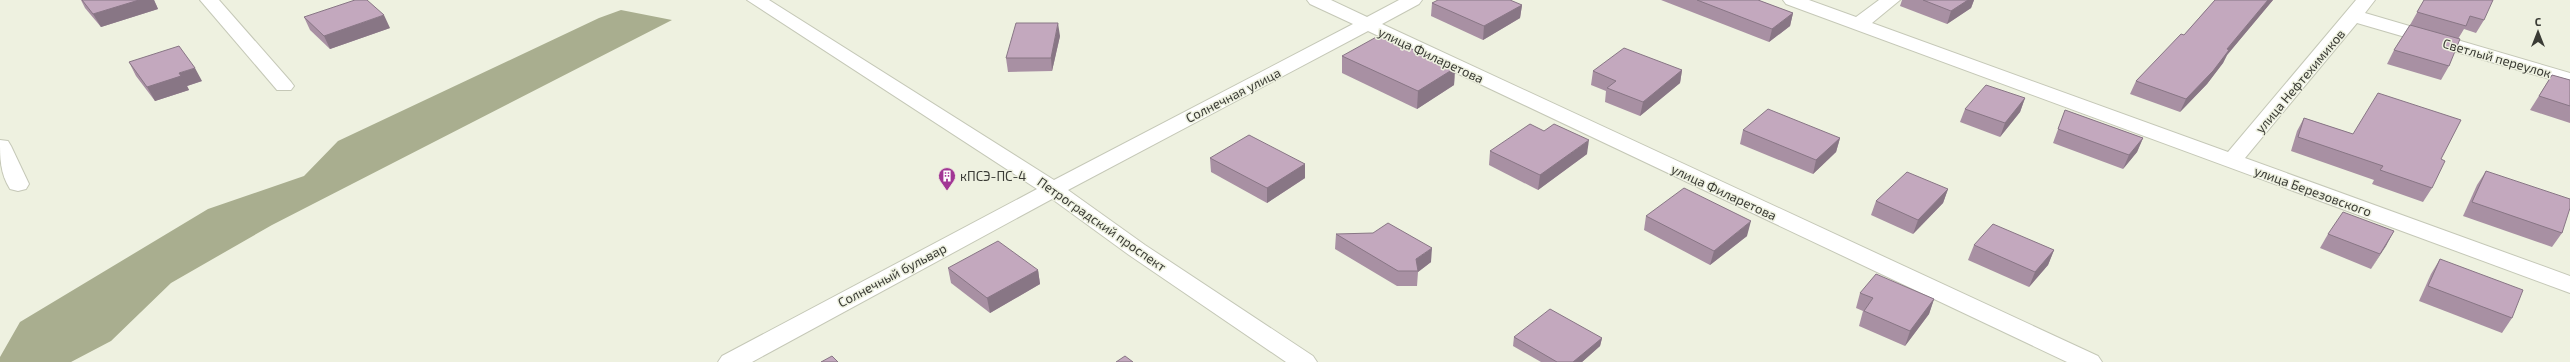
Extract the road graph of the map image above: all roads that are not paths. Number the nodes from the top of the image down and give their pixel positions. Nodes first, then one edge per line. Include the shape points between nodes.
1 (209, 0) edge
2 (756, 0) edge
3 (1316, 0) edge
4 (1413, 0) edge
5 (1792, 0) edge
6 (1891, 0) edge
7 (2366, 0) edge
8 (2354, 16) junction
9 (1859, 24) junction
10 (1367, 25) junction
11 (2570, 79) edge
12 (284, 86) dead end
13 (0, 146) edge
14 (2232, 161) junction
15 (18, 184) dead end
16 (1052, 189) junction
17 (2570, 285) edge
18 (2085, 360) edge
19 (731, 362) edge
20 (1304, 362) edge

1 - 12 street
2 - 16 street, Петроградский проспект
3 - 10 street, улица Филаретова
4 - 10 street, Солнечная улица
5 - 9 street, улица Березовского
6 - 9 street
7 - 8 street, улица Нефтехимиков
8 - 11 street, Светлый переулок
8 - 14 street, улица Нефтехимиков
9 - 14 street, улица Березовского
10 - 16 street, Солнечная улица
10 - 18 street, улица Филаретова
13 - 15 street
14 - 17 street, улица Березовского
16 - 19 street, Солнечный бульвар
16 - 20 street, Петроградский проспект via 1137,250

